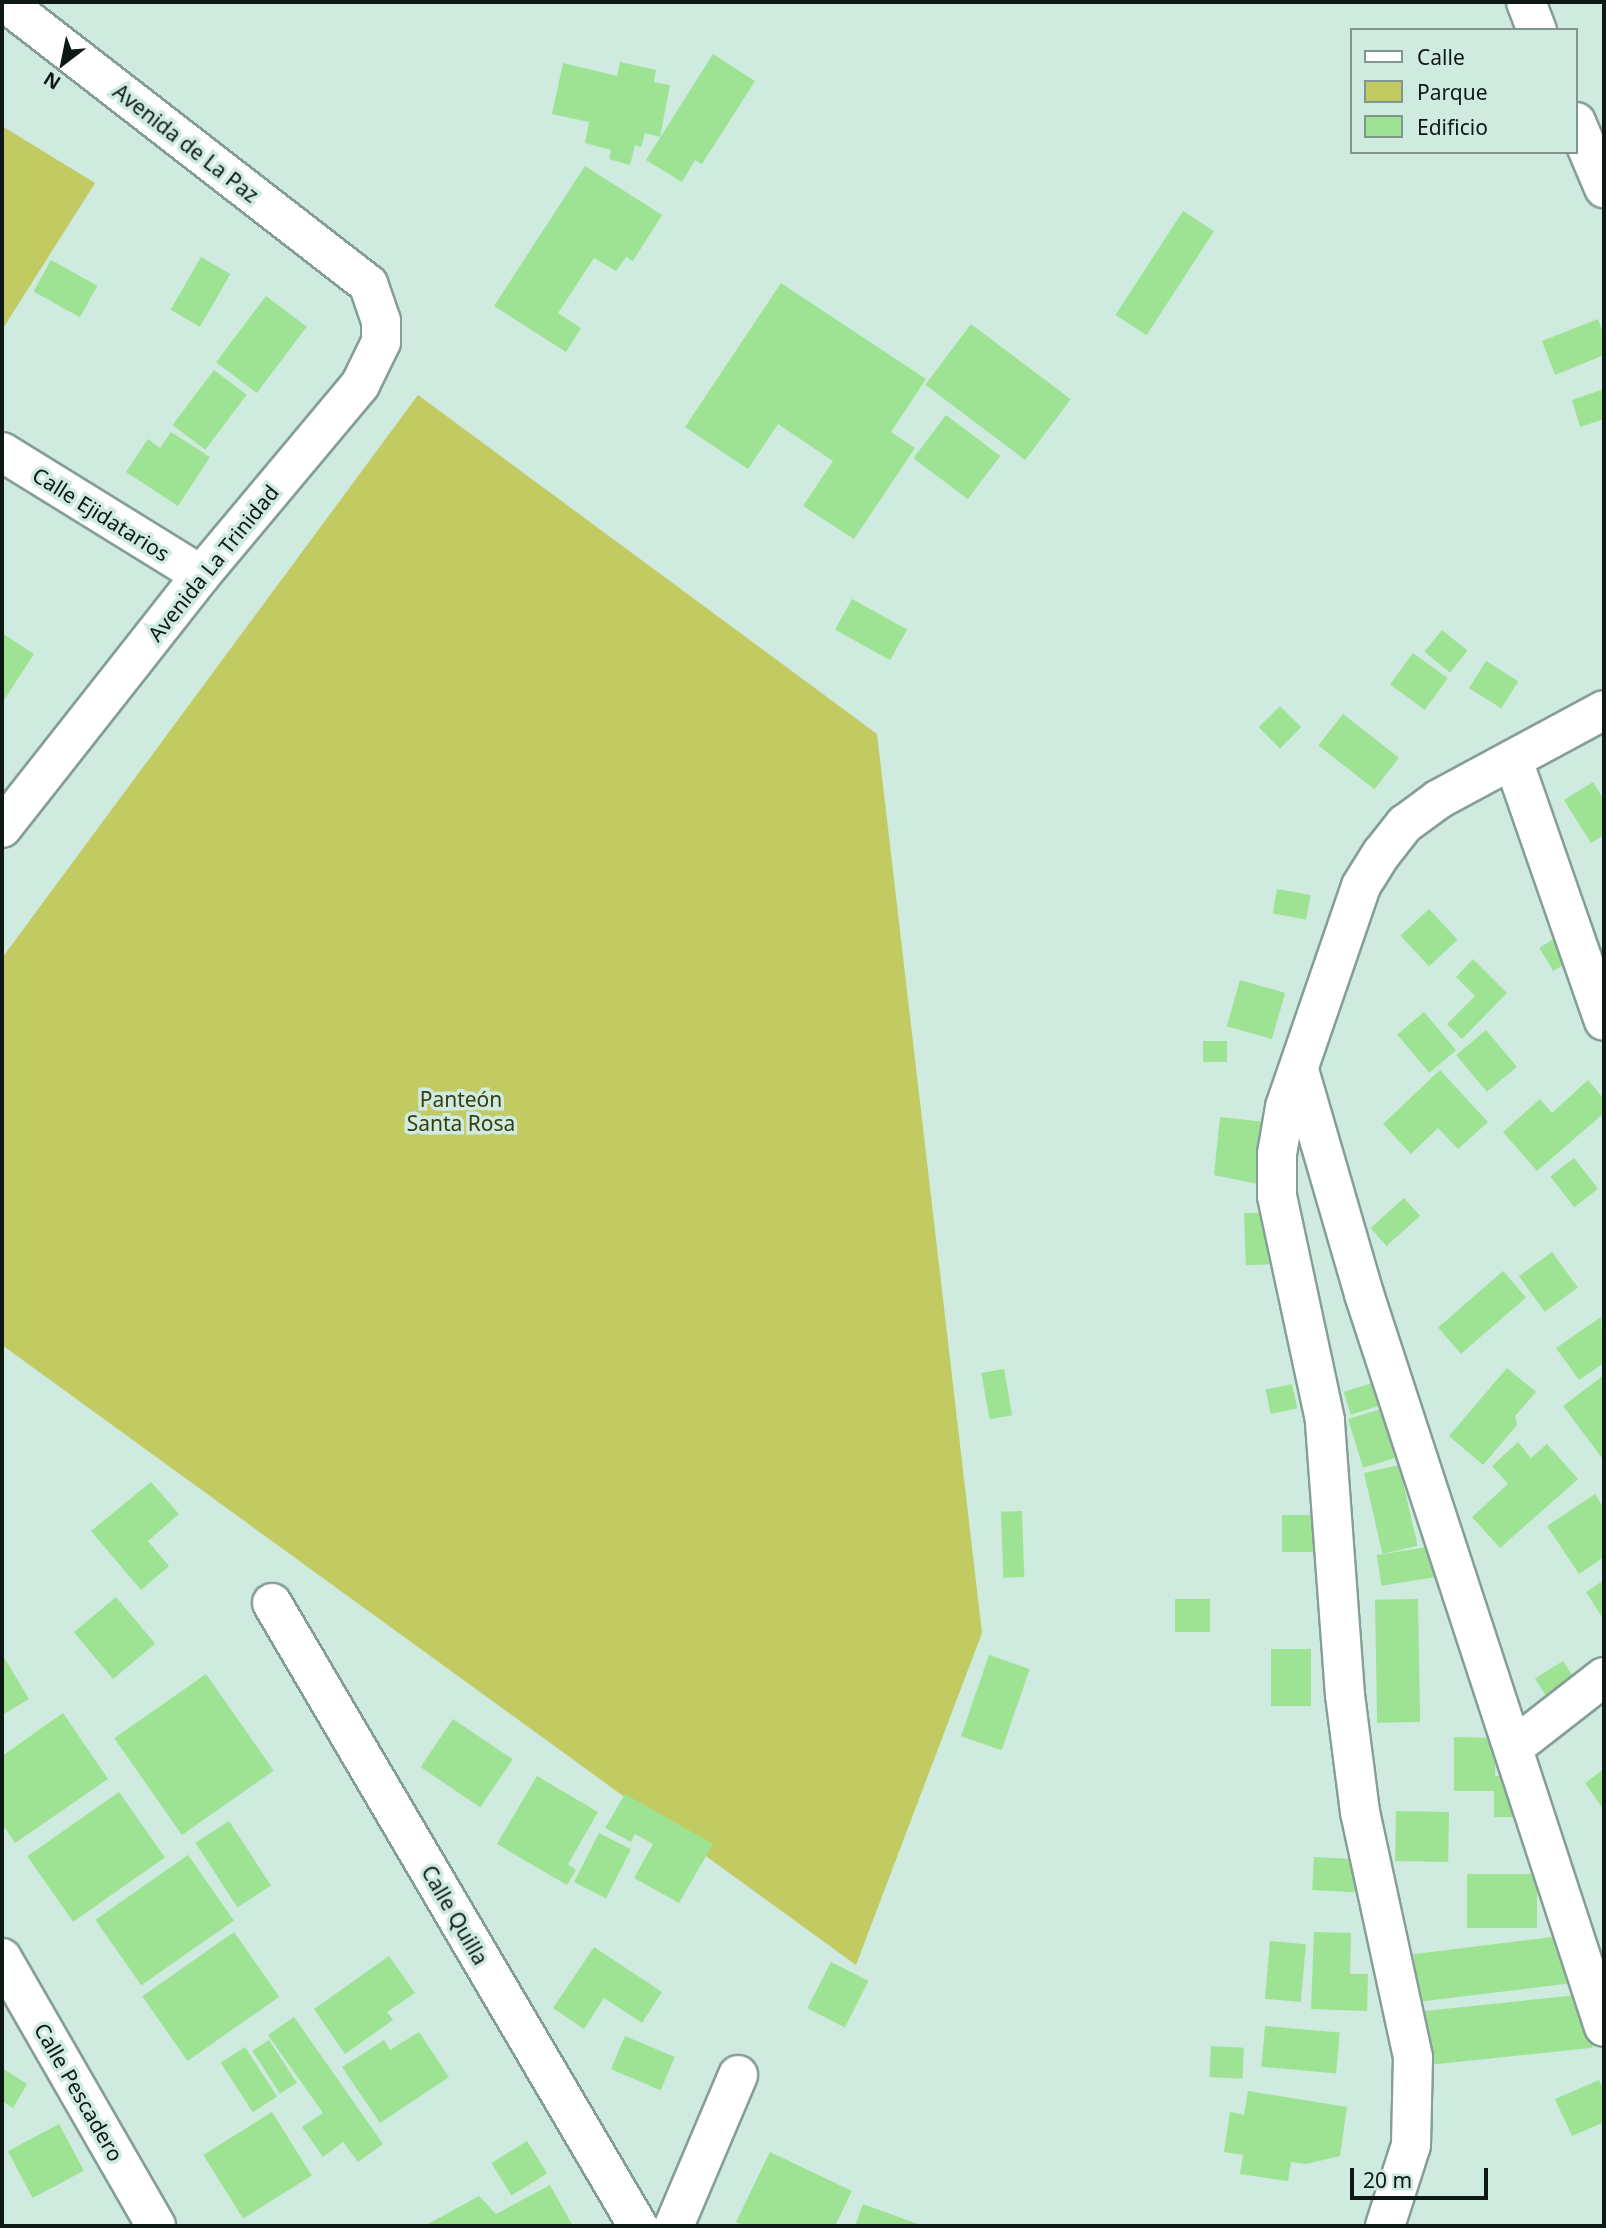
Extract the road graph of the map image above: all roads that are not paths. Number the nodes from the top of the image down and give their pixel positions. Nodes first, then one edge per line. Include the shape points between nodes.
1 (5, 2) edge
2 (1526, 2) edge
3 (1536, 28) edge
4 (1578, 127) edge
5 (1604, 188) edge
6 (368, 285) joint
7 (2, 452) edge
8 (201, 575) junction
9 (1604, 710) edge
10 (1513, 760) junction
11 (2, 828) edge
12 (1604, 1021) edge
13 (1299, 1070) junction
14 (272, 1603) dead end
15 (1604, 1677) edge
16 (1514, 1747) junction
17 (2, 1958) edge
18 (1604, 2027) edge
19 (738, 2075) dead end
20 (156, 2226) edge
21 (638, 2226) edge
22 (674, 2226) edge
23 (1385, 2226) edge

1 - 6 street, Avenida de La Paz
2 - 3 street
4 - 5 street
6 - 8 street, Avenida La Trinidad via 382,321 381,342 360,385
7 - 8 street, Calle Ejidatarios
8 - 11 street, Avenida La Trinidad
9 - 10 street
10 - 12 street
10 - 13 street via 1439,799 1405,824 1382,853 1361,886
13 - 16 street via 1364,1294
13 - 23 street via 1281,1130 1277,1196 1325,1420 1345,1695 1360,1812 1413,2057 1410,2145
14 - 21 street, Calle Quilla
15 - 16 street
16 - 18 street
17 - 20 street, Calle Pescadero
19 - 22 street

